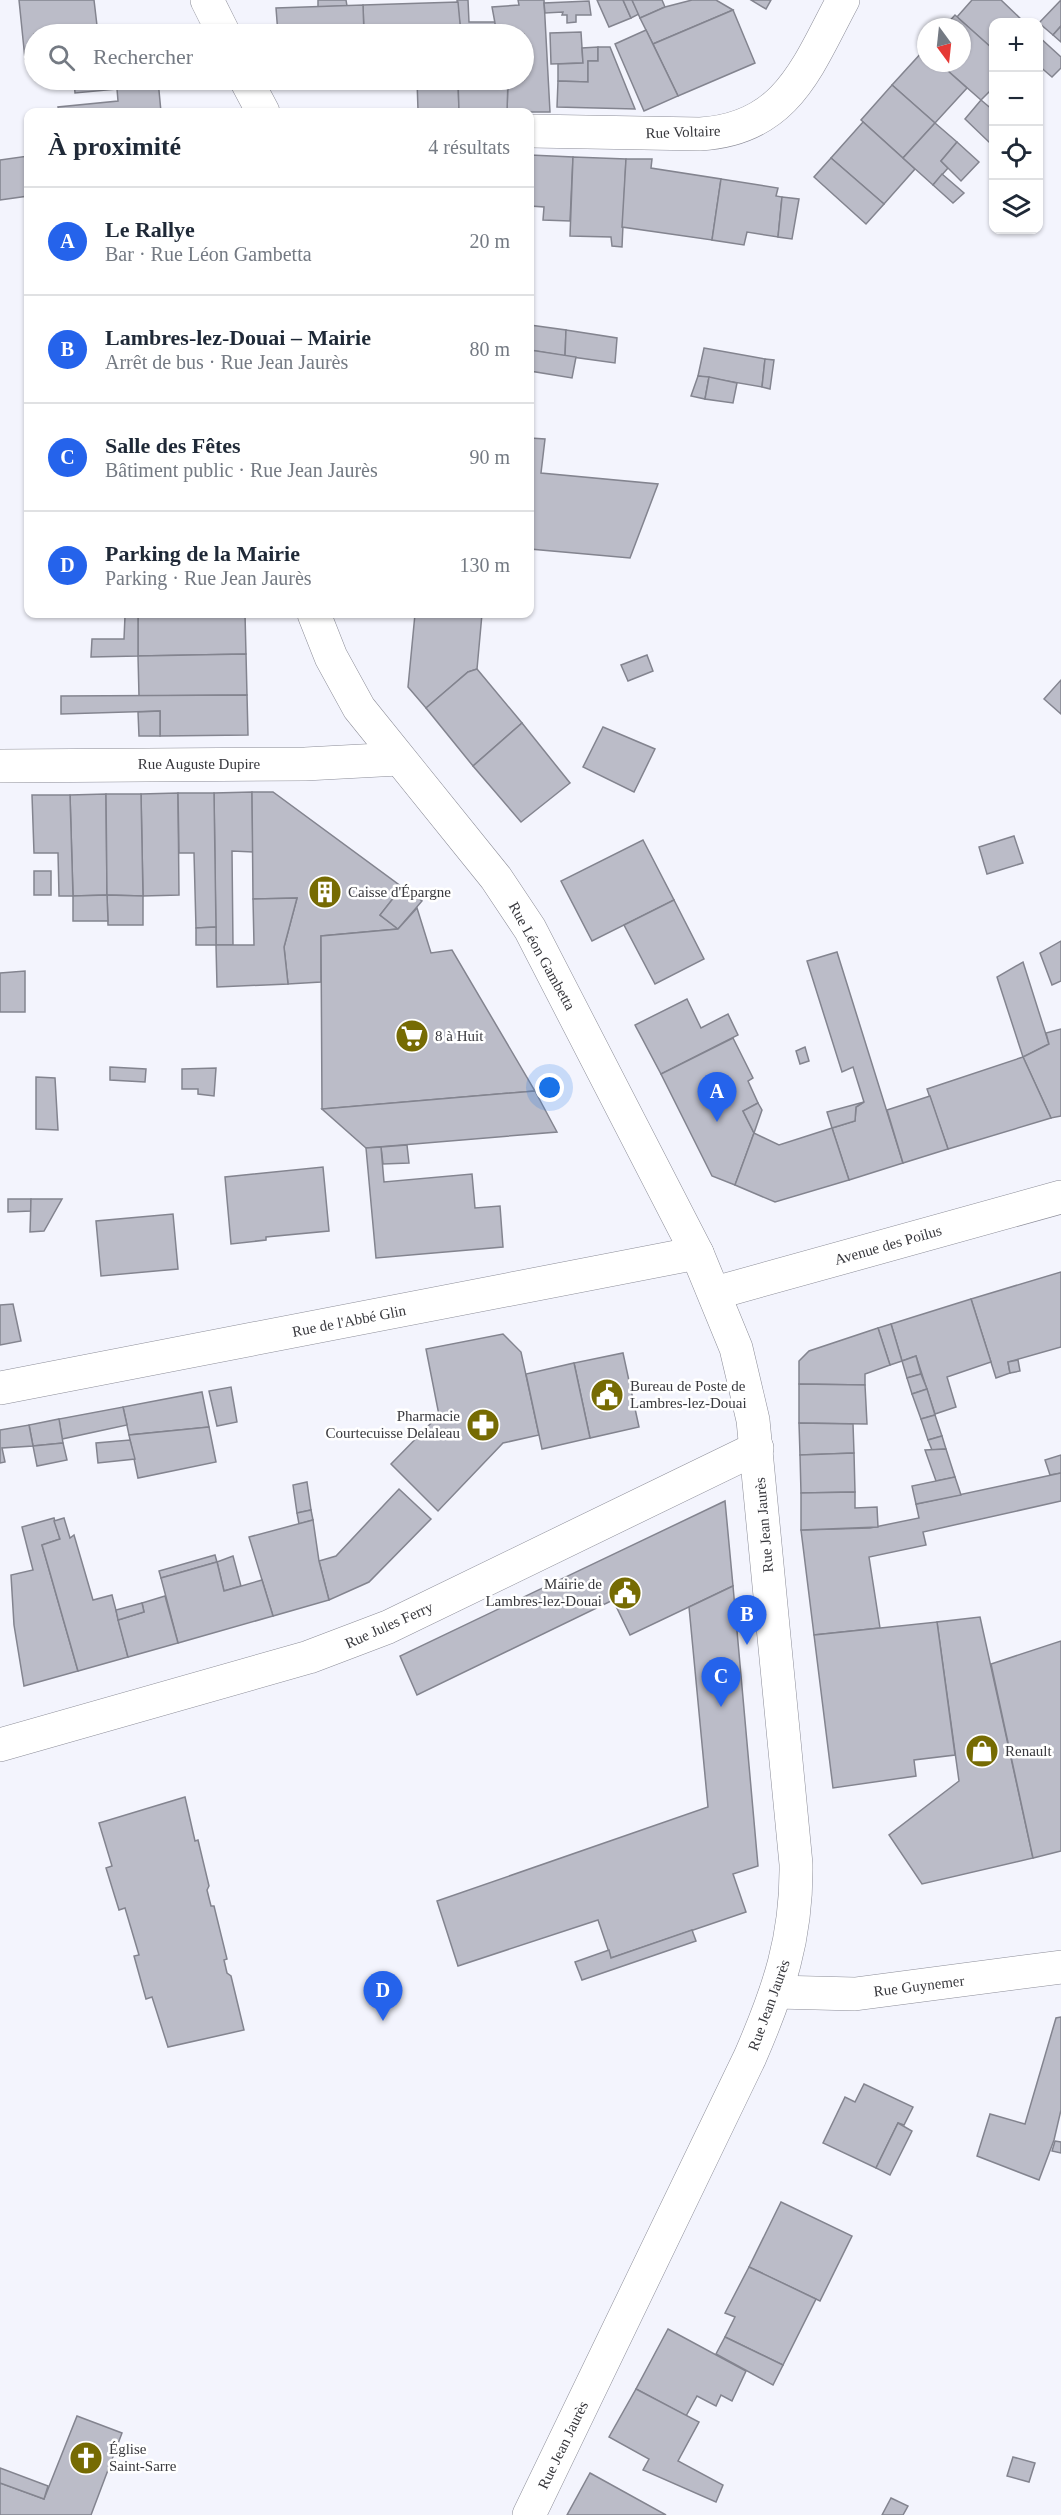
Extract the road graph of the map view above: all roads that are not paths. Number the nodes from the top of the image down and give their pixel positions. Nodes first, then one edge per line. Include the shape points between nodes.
1 (207, 0) edge
2 (843, 0) edge
3 (219, 24) edge
4 (251, 90) edge
5 (261, 108) edge
6 (534, 131) edge
7 (316, 618) edge
8 (399, 759) junction
9 (0, 766) edge
10 (1061, 1197) edge
11 (697, 1253) junction
12 (715, 1293) junction
13 (0, 1388) edge
14 (756, 1448) junction
15 (0, 1745) edge
16 (1061, 1967) edge
17 (776, 1992) junction
18 (529, 2515) edge

1 - 3 street
2 - 6 street, Rue Voltaire via 796,86 765,116 747,125 700,134
4 - 5 street
7 - 8 street, Rue Léon Gambetta via 344,683
8 - 9 street, Rue Auguste Dupire via 305,764
8 - 11 street, Rue Léon Gambetta via 496,878 530,929
10 - 12 street, Avenue des Poilus
11 - 12 street, Rue Léon Gambetta
11 - 13 street, Rue de l'Abbé Glin
12 - 14 street, Rue Jean Jaurès via 743,1371
14 - 15 street, Rue Jules Ferry via 349,1644
14 - 17 street, Rue Jean Jaurès via 796,1864 793,1930
16 - 17 street, Rue Guynemer via 865,1993
17 - 18 street, Rue Jean Jaurès via 750,2057

